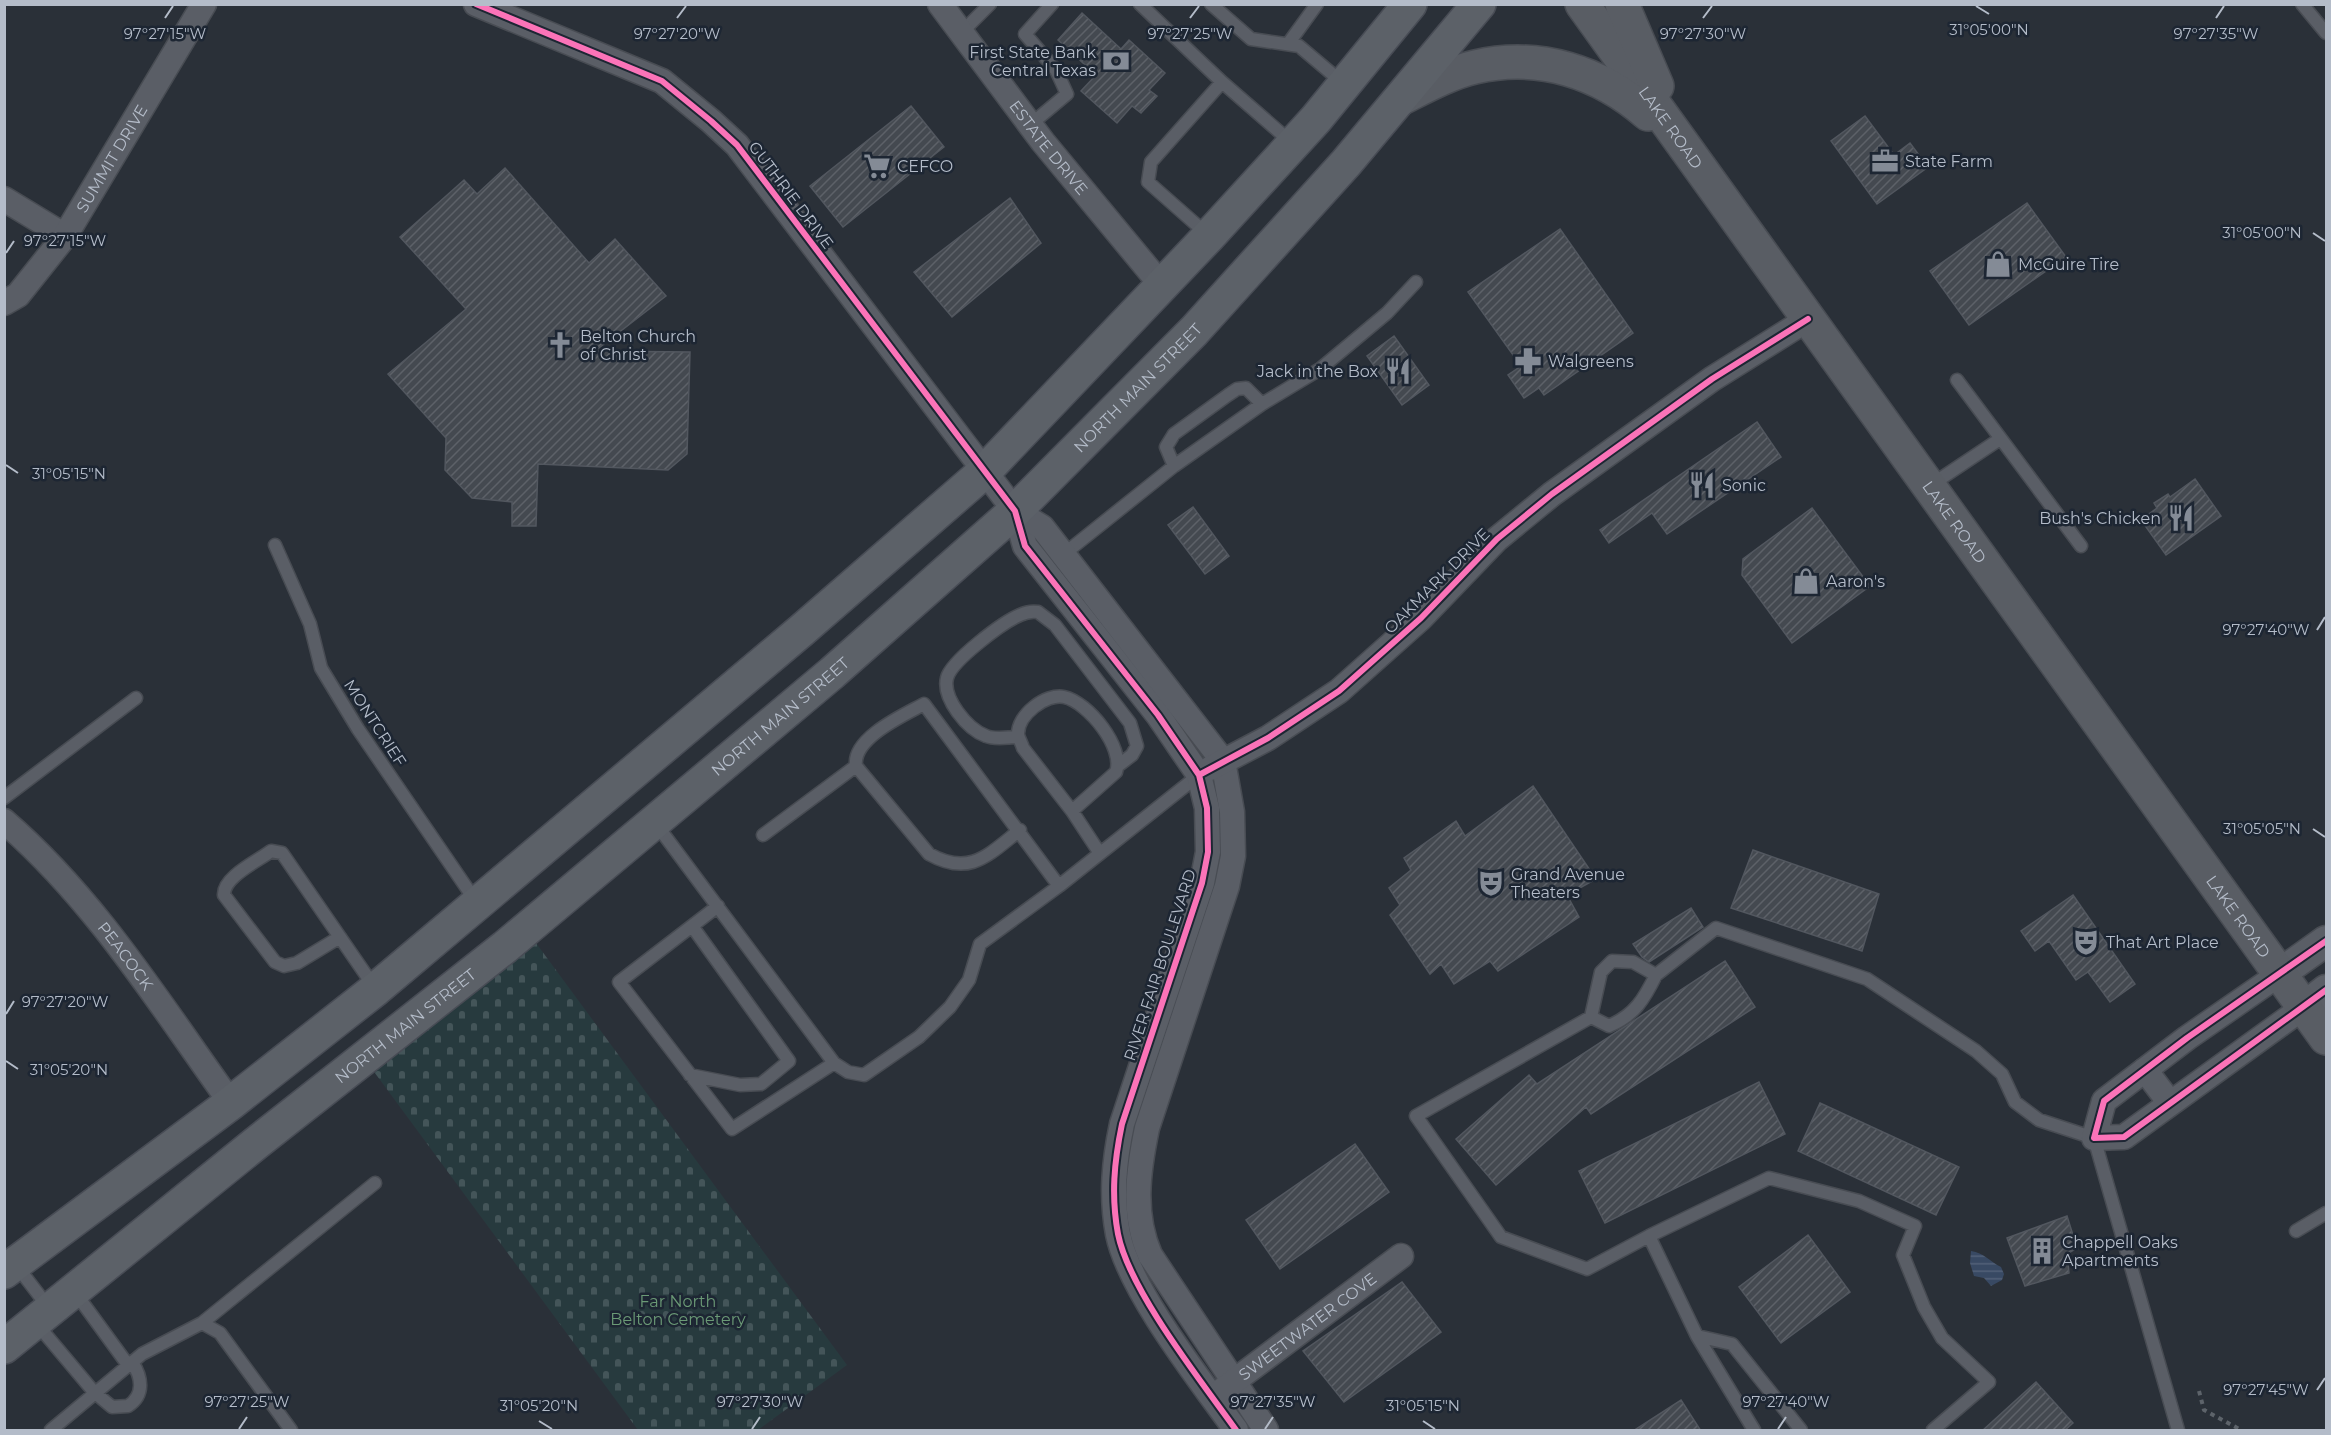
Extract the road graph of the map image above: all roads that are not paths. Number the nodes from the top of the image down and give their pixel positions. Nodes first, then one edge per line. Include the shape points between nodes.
1 (204, 4) edge
2 (476, 4) edge
3 (940, 4) edge
4 (990, 4) edge
5 (1052, 4) edge
6 (1140, 4) edge
7 (1211, 4) edge
8 (1317, 4) edge
9 (1410, 4) edge
10 (1479, 4) edge
11 (1582, 4) edge
12 (1622, 4) edge
13 (2302, 4) edge
14 (962, 32) junction
15 (2326, 33) edge
16 (1288, 44) junction
17 (1222, 82) junction
18 (1345, 84) junction
19 (1400, 99) junction
20 (1030, 125) junction
21 (1682, 143) junction
22 (1293, 144) junction
23 (4, 199) edge
24 (65, 236) junction
25 (1209, 236) junction
26 (1416, 282) dead end
27 (1163, 287) junction
28 (4, 303) edge
29 (1809, 319) junction
30 (1957, 380) dead end
31 (1262, 404) junction
32 (2000, 439) junction
33 (1174, 466) junction
34 (985, 471) junction
35 (1929, 487) junction
36 (1015, 511) junction
37 (274, 545) dead end
38 (2082, 546) dead end
39 (1064, 554) junction
40 (136, 698) dead end
41 (1018, 737) junction
42 (1223, 761) junction
43 (1119, 765) junction
44 (856, 766) junction
45 (1199, 775) junction
46 (4, 798) edge
47 (1072, 810) junction
48 (4, 820) edge
49 (655, 822) junction
50 (1020, 830) junction
51 (763, 835) dead end
52 (1099, 852) junction
53 (1059, 886) junction
54 (477, 904) junction
55 (718, 906) junction
56 (692, 926) junction
57 (340, 937) junction
58 (2326, 941) edge
59 (2281, 973) junction
60 (1656, 975) junction
61 (376, 989) junction
62 (2315, 998) edge
63 (1591, 1017) junction
64 (2326, 1038) edge
65 (834, 1063) junction
66 (2145, 1070) junction
67 (690, 1075) junction
68 (231, 1103) junction
69 (2170, 1103) junction
70 (2094, 1138) junction
71 (375, 1183) dead end
72 (1126, 1209) junction
73 (2326, 1213) edge
74 (2296, 1231) dead end
75 (1649, 1236) junction
76 (1401, 1256) dead end
77 (10, 1268) edge
78 (54, 1308) junction
79 (202, 1323) junction
80 (1697, 1336) junction
81 (4, 1347) edge
82 (130, 1364) junction
83 (1232, 1382) junction
84 (94, 1392) junction
85 (1213, 1397) junction
86 (51, 1431) edge
87 (291, 1431) edge
88 (1236, 1431) edge
89 (1266, 1431) edge
90 (1754, 1431) edge
91 (1801, 1431) edge
92 (1933, 1431) edge
93 (2178, 1431) edge

1 - 24 street, SUMMIT DRIVE
2 - 34 street, GUTHRIE DRIVE via 662,81 711,121 737,145
3 - 14 street, ESTATE DRIVE
4 - 14 lane
5 - 20 lane via 1025,34 1056,70 1067,94
6 - 17 lane
7 - 16 lane via 1251,39
8 - 16 lane
9 - 18 main road
10 - 19 main road, NORTH MAIN STREET
11 - 21 main road, LAKE ROAD
12 - 21 main road
13 - 15 lane
14 - 20 street, ESTATE DRIVE
16 - 18 lane via 1299,46
17 - 22 lane
17 - 25 lane via 1150,162 1148,182
18 - 22 main road
19 - 21 main road via 1473,67 1507,61 1547,62 1591,76 1627,96
19 - 36 main road, NORTH MAIN STREET via 1194,331
20 - 27 street, ESTATE DRIVE
21 - 29 main road, LAKE ROAD
22 - 25 main road
23 - 24 street
24 - 28 street, SUMMIT DRIVE via 18,295
25 - 27 main road
26 - 31 lane via 1320,369
27 - 34 main road
29 - 35 main road, LAKE ROAD
29 - 42 street, OAKMARK DRIVE via 1712,379 1552,494 1497,539 1421,618 1339,691 1268,738
30 - 32 lane
31 - 33 lane
31 - 33 lane via 1246,388 1237,389 1174,434 1166,447
32 - 35 lane
32 - 38 lane
33 - 39 lane
34 - 36 street, RIVER FAIR BOULEVARD
34 - 54 main road
35 - 59 main road, LAKE ROAD
36 - 39 street, RIVER FAIR BOULEVARD via 1042,527
36 - 45 street, RIVER FAIR BOULEVARD via 1025,546 1158,715
36 - 49 main road, NORTH MAIN STREET
37 - 54 lane, MONTCRIEF via 310,624 321,668
39 - 42 street, RIVER FAIR BOULEVARD
40 - 46 lane
41 - 43 lane via 1028,713 1043,700 1063,696 1082,706 1110,738 1116,746
41 - 43 lane via 994,738 977,731 949,699 946,679 962,657 1018,615 1038,612 1050,619 1130,723 1137,746
41 - 47 lane
42 - 45 street, OAKMARK DRIVE
42 - 72 street, RIVER FAIR BOULEVARD via 1232,812 1233,856 1227,886 1147,1128
43 - 47 lane via 1106,783
44 - 50 lane via 929,854 947,864 980,861
44 - 50 lane via 860,748 885,726 924,704
44 - 51 lane
45 - 52 lane
45 - 72 street, RIVER FAIR BOULEVARD via 1208,808 1208,852 1202,883 1122,1125 1115,1159
47 - 52 lane
48 - 68 street, PEACOCK via 42,853 91,910
49 - 55 lane
49 - 78 main road, NORTH MAIN STREET
50 - 53 lane
52 - 53 lane
53 - 65 lane via 980,944 969,980 950,1007 919,1037 864,1075 848,1072
54 - 61 main road
55 - 56 lane
55 - 65 lane
56 - 67 lane via 619,981
56 - 67 lane via 789,1061 761,1084 740,1085
57 - 57 lane via 282,853 271,851 228,882 224,890 275,962 284,966 297,963
57 - 61 lane
58 - 59 street
59 - 62 main road, LAKE ROAD
59 - 66 street
60 - 63 lane via 1642,1004 1624,1020 1609,1026
60 - 63 lane via 1633,962 1612,960 1601,972
60 - 70 lane via 1716,928 1868,979 1976,1051 2002,1074 2015,1102 2039,1120
61 - 68 main road
62 - 64 main road, LAKE ROAD
62 - 69 street
63 - 75 lane via 1416,1116 1501,1237 1587,1269
65 - 67 lane via 732,1129
66 - 69 street
66 - 70 street via 2104,1101
68 - 77 main road
69 - 70 street via 2124,1137
70 - 93 lane
71 - 79 lane
72 - 83 street, RIVER FAIR BOULEVARD via 1150,1255
72 - 85 street, RIVER FAIR BOULEVARD via 1119,1236 1148,1300
73 - 74 lane
75 - 80 lane
75 - 92 lane via 1769,1178 1859,1200 1916,1226 1903,1255 1924,1307 1942,1338 1989,1383
76 - 83 street, SWEETWATER COVE
77 - 78 lane
78 - 81 main road, NORTH MAIN STREET
78 - 82 lane
78 - 84 lane
79 - 82 lane
79 - 87 lane via 220,1333
80 - 90 lane
80 - 91 lane via 1732,1344
82 - 84 lane
82 - 84 lane via 141,1380 132,1404 112,1407
83 - 85 street, SWEETWATER COVE
83 - 89 street, RIVER FAIR BOULEVARD
84 - 86 lane
85 - 88 street, RIVER FAIR BOULEVARD

